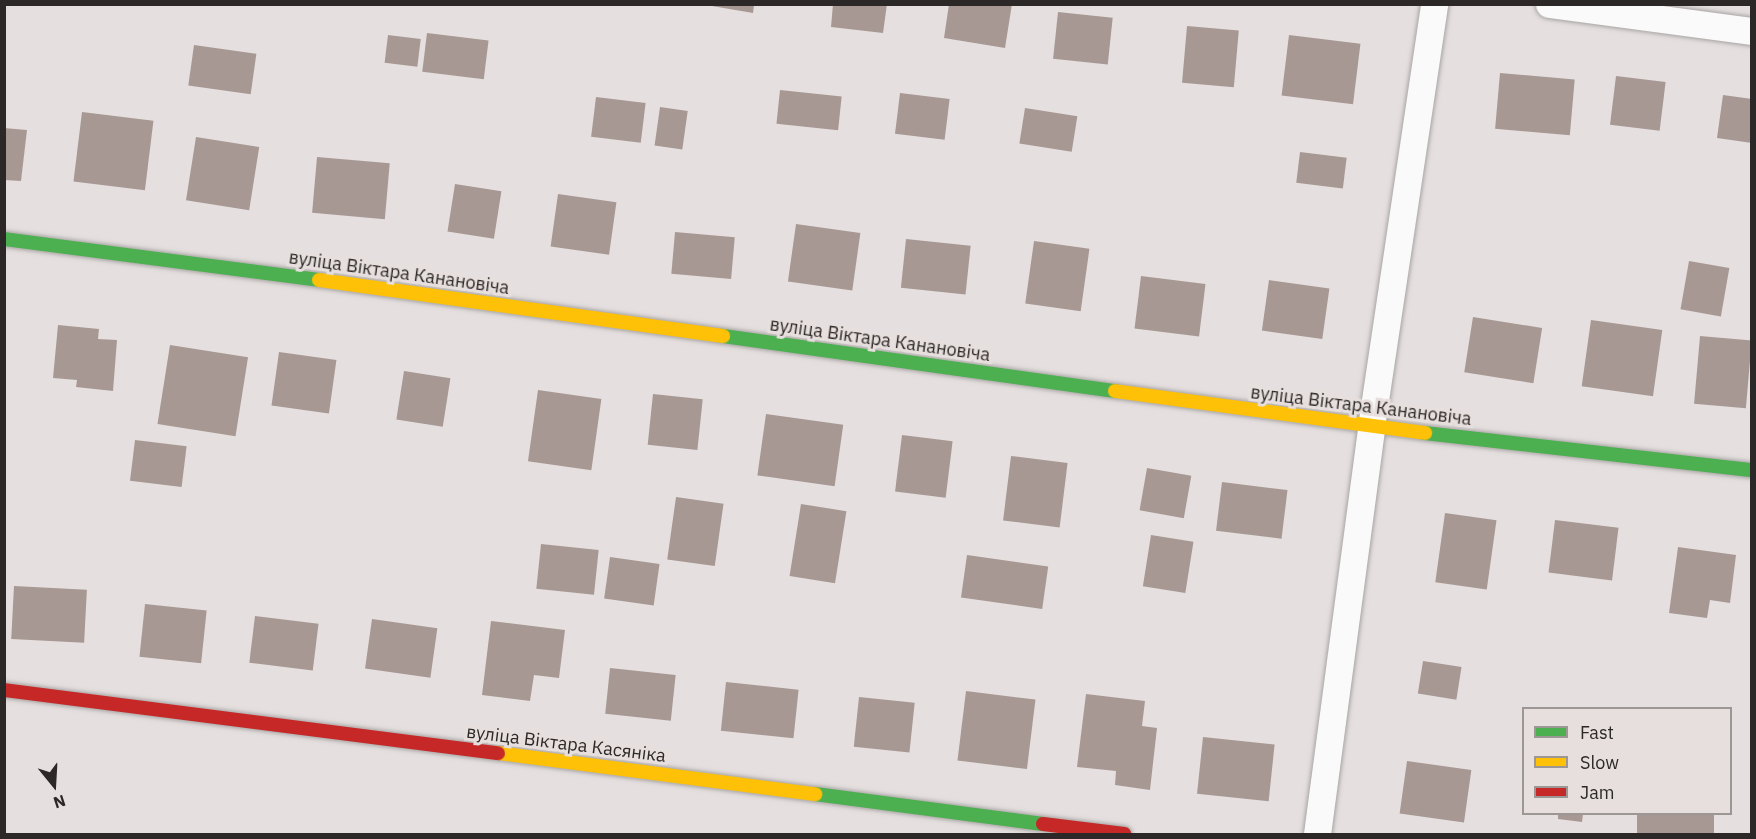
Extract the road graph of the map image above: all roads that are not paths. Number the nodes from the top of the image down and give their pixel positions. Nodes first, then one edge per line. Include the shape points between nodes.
1 (1434, 4) edge
2 (1549, 4) edge
3 (1752, 31) edge
4 (4, 239) edge
5 (1371, 427) junction
6 (1752, 470) edge
7 (4, 690) edge
8 (1124, 834) edge
9 (1317, 834) edge

1 - 5 street
2 - 3 street
4 - 5 street, вуліца Віктара Канановіча
5 - 6 street, вуліца Віктара Канановіча
5 - 9 street
7 - 8 street, вуліца Віктара Касяніка

